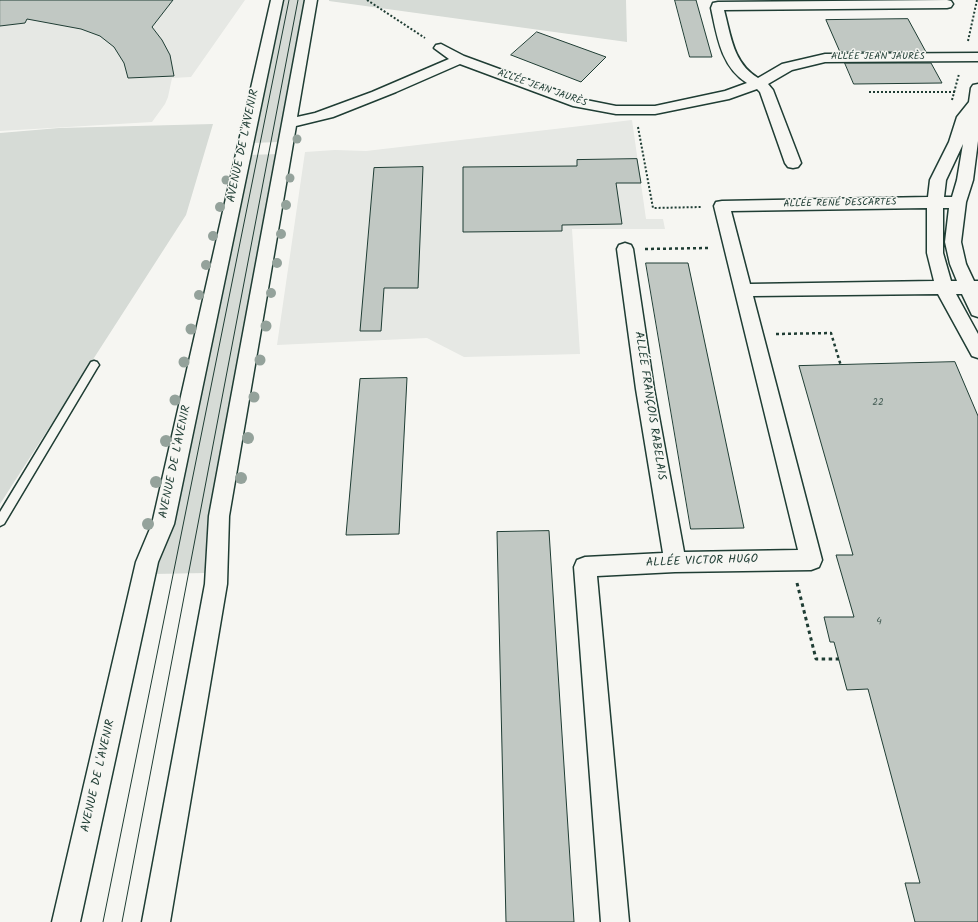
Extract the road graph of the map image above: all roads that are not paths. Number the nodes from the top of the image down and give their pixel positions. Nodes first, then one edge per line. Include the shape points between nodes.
1 (276, 0) edge
2 (311, 0) edge
3 (947, 4) dead end
4 (441, 48) road end
5 (971, 57) edge
6 (459, 60) junction
7 (760, 83) junction
8 (977, 95) edge
9 (291, 122) junction
10 (793, 163) dead end
11 (935, 202) junction
12 (958, 202) junction
13 (722, 206) joint
14 (624, 249) road end
15 (938, 268) junction
16 (973, 287) edge
17 (944, 288) junction
18 (743, 290) junction
19 (978, 310) edge
20 (978, 351) edge
21 (94, 365) dead end
22 (0, 521) edge
23 (676, 562) junction
24 (66, 922) edge
25 (156, 922) edge
26 (615, 922) edge

1 - 24 street, AVENUE DE L'AVENIR via 163,524 147,562
2 - 9 street
3 - 7 street via 718,6 731,59 744,74
4 - 6 street, ALLÉE JEAN JAURÈS
5 - 7 street, ALLÉE JEAN JAURÈS via 826,58 787,67
6 - 7 street, ALLÉE JEAN JAURÈS via 578,103 616,110 655,110 700,102 729,95
6 - 9 street via 394,89 316,118
7 - 10 street via 766,90
8 - 11 street via 964,117 956,142 938,180
8 - 12 street via 965,180
9 - 25 street via 219,516 216,584
11 - 12 street, ALLÉE RENÉ DESCARTES
11 - 13 street, ALLÉE RENÉ DESCARTES
11 - 15 street via 935,253
12 - 16 street via 953,242 958,264
13 - 18 street, ALLÉE VICTOR HUGO
14 - 23 street, ALLÉE FRANÇOIS RABELAIS via 645,389
15 - 16 street
15 - 17 street
16 - 17 street
16 - 19 street
17 - 18 street
17 - 20 street
18 - 23 street, ALLÉE VICTOR HUGO via 811,560
21 - 22 lane
23 - 26 street, ALLÉE VICTOR HUGO via 585,567

